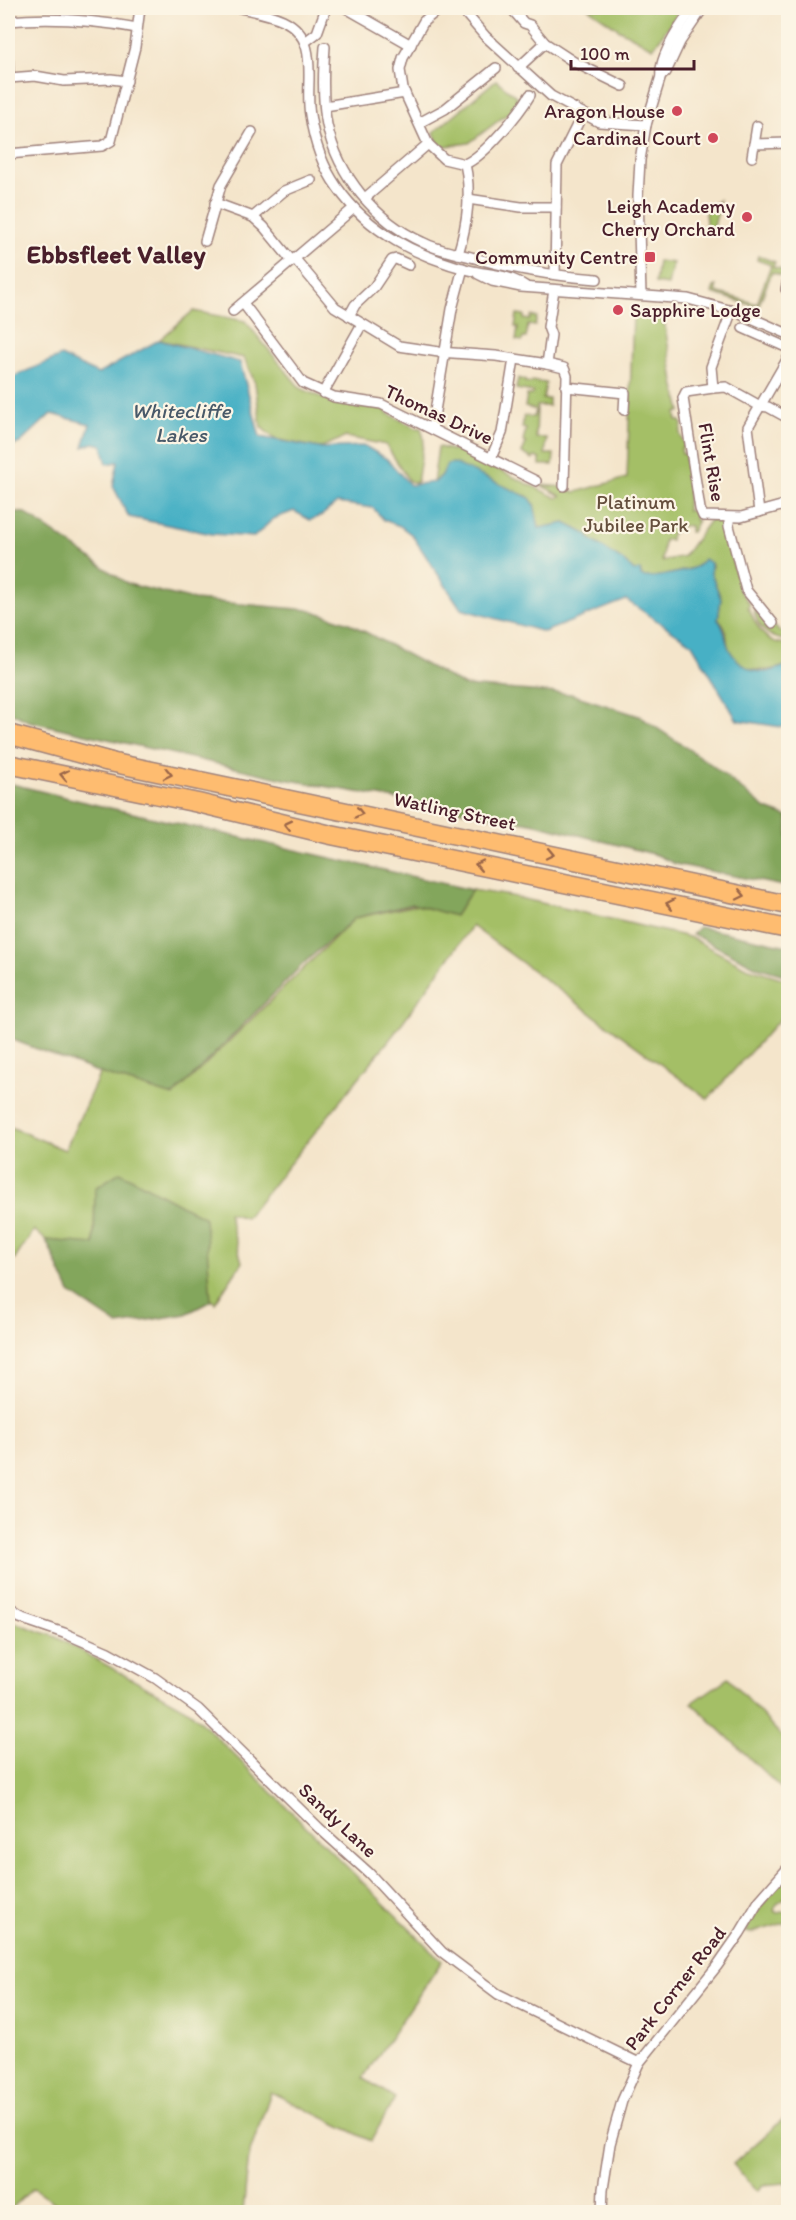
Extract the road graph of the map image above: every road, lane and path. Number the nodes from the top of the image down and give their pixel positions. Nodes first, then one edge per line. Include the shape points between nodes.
1 (140, 8) edge
2 (240, 8) edge
3 (326, 8) edge
4 (346, 8) edge
5 (440, 8) edge
6 (461, 8) edge
7 (511, 8) edge
8 (693, 8) edge
9 (703, 8) edge
10 (8, 21) edge
11 (137, 28) junction
12 (305, 42) junction
13 (545, 43) junction
14 (411, 45) junction
15 (325, 47) dead end
16 (8, 57) edge
17 (668, 58) junction
18 (495, 68) dead end
19 (518, 68) junction
20 (8, 78) edge
21 (127, 81) junction
22 (623, 86) dead end
23 (405, 93) junction
24 (530, 95) dead end
25 (325, 106) junction
26 (583, 113) junction
27 (419, 123) junction
28 (646, 125) junction
29 (757, 126) dead end
30 (252, 132) dead end
31 (789, 143) edge
32 (428, 144) junction
33 (754, 144) junction
34 (8, 154) edge
35 (752, 157) dead end
36 (465, 164) junction
37 (311, 180) dead end
38 (365, 198) junction
39 (468, 200) junction
40 (215, 203) junction
41 (556, 207) junction
42 (354, 208) junction
43 (253, 217) junction
44 (205, 241) dead end
45 (458, 254) junction
46 (293, 260) junction
47 (409, 265) dead end
48 (463, 268) junction
49 (555, 274) junction
50 (597, 279) dead end
51 (788, 280) edge
52 (554, 290) junction
53 (789, 290) edge
54 (641, 295) junction
55 (243, 303) junction
56 (732, 310) junction
57 (233, 311) dead end
58 (349, 316) junction
59 (362, 324) junction
60 (743, 328) dead end
61 (789, 334) edge
62 (789, 348) edge
63 (445, 352) junction
64 (789, 358) edge
65 (514, 359) junction
66 (547, 364) junction
67 (566, 387) junction
68 (713, 387) junction
69 (323, 393) junction
70 (759, 406) junction
71 (624, 410) dead end
72 (789, 418) edge
73 (432, 429) junction
74 (491, 458) junction
75 (536, 481) dead end
76 (564, 486) dead end
77 (789, 504) edge
78 (759, 512) junction
79 (729, 518) junction
80 (773, 623) dead end
81 (8, 734) edge
82 (8, 741) edge
83 (106, 761) junction
84 (8, 764) edge
85 (789, 904) edge
86 (789, 929) edge
87 (8, 1610) edge
88 (789, 1868) edge
89 (639, 2063) junction
90 (602, 2212) edge

1 - 11 street
2 - 12 street via 285,21
3 - 12 street via 317,32
4 - 14 street
5 - 14 street via 424,21
6 - 19 street
7 - 13 street
8 - 17 street via 679,29
9 - 17 street
10 - 11 street via 53,19
11 - 21 street
12 - 42 street via 310,60 309,103 315,142 332,179
13 - 19 street
13 - 22 street
14 - 23 street via 400,70
15 - 25 street
16 - 20 street
17 - 28 street via 660,69
18 - 27 street via 445,109
19 - 26 street via 550,96
20 - 21 street
21 - 34 street via 109,143
23 - 25 street
23 - 27 street
24 - 36 street via 480,154
25 - 38 street via 333,146
26 - 28 street via 602,122
26 - 41 street via 557,165
27 - 32 street
28 - 54 street via 639,188
29 - 33 street
30 - 40 street
31 - 33 street
32 - 36 street via 444,159
32 - 38 street
33 - 35 street
36 - 39 street
37 - 43 street via 284,190
38 - 45 street via 380,215 409,236
39 - 41 street
39 - 45 street via 466,230
40 - 43 street
40 - 44 street
41 - 49 street
42 - 46 street
42 - 48 street via 401,245
43 - 46 street
45 - 49 street via 494,265
46 - 55 street
46 - 58 street via 335,307
47 - 58 street via 392,260
48 - 52 street via 491,281
48 - 63 street
49 - 50 street
51 - 53 street
52 - 54 street
52 - 66 street
54 - 56 street via 688,299
55 - 57 street
55 - 69 street, Thomas Drive via 303,383
56 - 61 street
56 - 68 street via 711,368
58 - 59 street
59 - 63 street via 399,346
59 - 69 street
60 - 62 street
63 - 65 street
63 - 73 street
64 - 70 street
65 - 66 street
65 - 74 street via 502,433
66 - 67 street via 564,368
67 - 71 street via 625,393
67 - 76 street
68 - 70 street via 725,387
68 - 79 street, Flint Rise via 686,392 683,399 700,509 703,516
69 - 73 street, Thomas Drive via 381,404
70 - 72 street
70 - 78 street via 748,429
73 - 74 street, Thomas Drive
74 - 75 street, Thomas Drive
77 - 78 street, Flint Rise
78 - 79 street, Flint Rise
79 - 80 street via 746,590
81 - 83 highway
82 - 83 highway
83 -> 85 highway, Watling Street
86 -> 84 highway
87 - 89 street, Sandy Lane via 108,1652 172,1690 198,1709 369,1874 442,1952 498,1994
88 - 89 street, Park Corner Road via 759,1901 717,1966
89 - 90 street, Park Corner Road via 622,2101 610,2144

